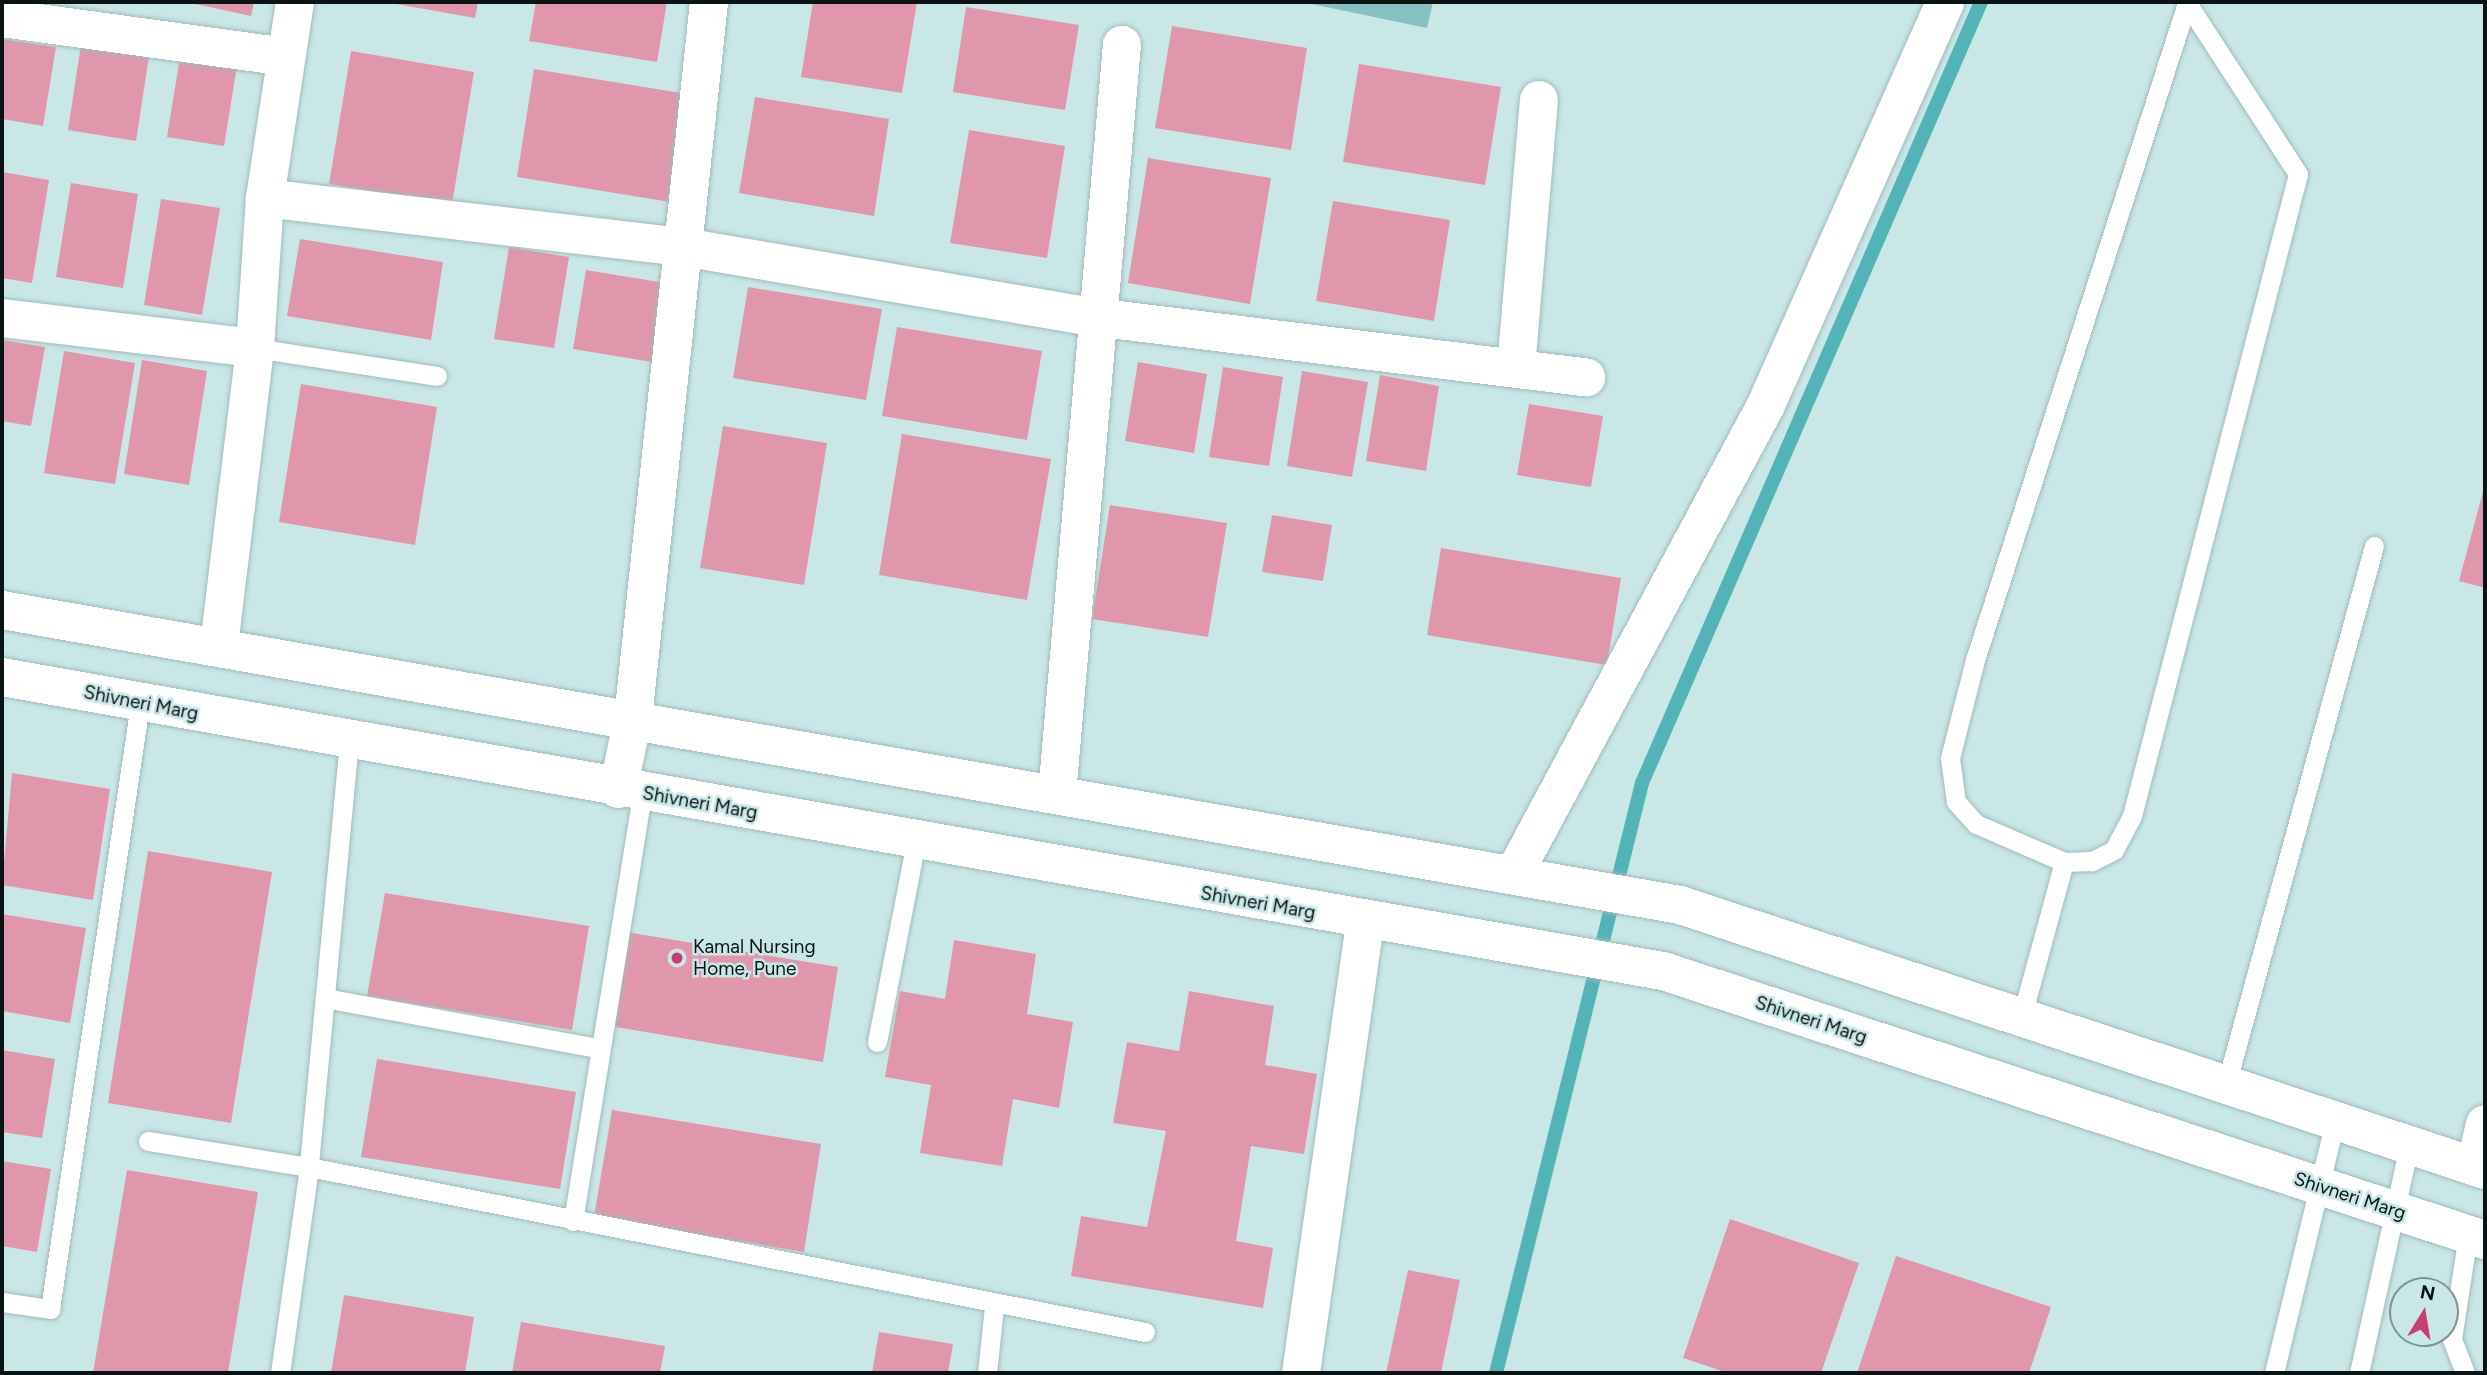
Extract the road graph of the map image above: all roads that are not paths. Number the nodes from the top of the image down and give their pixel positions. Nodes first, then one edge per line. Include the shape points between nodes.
1 (295, 2) edge
2 (709, 2) edge
3 (1945, 2) edge
4 (2, 18) edge
5 (1122, 45) dead end
6 (285, 57) junction
7 (1539, 100) dead end
8 (265, 198) junction
9 (682, 247) junction
10 (1094, 317) junction
11 (2, 318) edge
12 (255, 348) junction
13 (1516, 368) junction
14 (437, 376) dead end
15 (1586, 377) dead end
16 (2374, 546) dead end
17 (2, 610) edge
18 (219, 646) junction
19 (2, 677) edge
20 (140, 704) junction
21 (633, 719) junction
22 (349, 741) junction
23 (630, 791) junction
24 (1057, 795) junction
25 (916, 842) junction
26 (2064, 862) junction
27 (1514, 874) junction
28 (1365, 922) junction
29 (324, 998) junction
30 (2021, 1018) junction
31 (877, 1042) dead end
32 (598, 1048) junction
33 (2226, 1085) junction
34 (2335, 1121) junction
35 (2485, 1124) edge
36 (148, 1141) dead end
37 (2409, 1145) junction
38 (309, 1167) junction
39 (2480, 1168) edge
40 (2317, 1186) junction
41 (2392, 1210) junction
42 (573, 1221) junction
43 (2477, 1237) edge
44 (2, 1302) edge
45 (994, 1306) junction
46 (1145, 1332) dead end
47 (279, 1373) edge
48 (987, 1373) edge
49 (1301, 1373) edge
50 (2274, 1373) edge
51 (2359, 1373) edge
52 (2465, 1373) edge

1 - 6 street
2 - 9 street
3 - 27 street via 1765,407
4 - 6 street
5 - 10 street
6 - 8 street
7 - 13 street
8 - 9 street
8 - 12 street
9 - 10 street
9 - 21 street
10 - 13 street
10 - 24 street
11 - 12 street
12 - 14 lane
12 - 18 street
13 - 15 street
16 - 33 lane
17 - 18 street
18 - 21 street
19 - 20 street, Shivneri Marg
20 - 22 street, Shivneri Marg
20 - 44 lane via 51,1309
21 - 23 street
21 - 24 street
22 - 23 street, Shivneri Marg
22 - 29 lane
23 - 25 street, Shivneri Marg
23 - 32 lane
24 - 27 street
25 - 28 street, Shivneri Marg
25 - 31 lane
26 - 26 lane via 1976,824 1956,802 1950,758 1975,660 2187,3 2298,174 2132,816 2114,850 2092,862
26 - 30 lane
27 - 30 street via 1679,905
28 - 40 street, Shivneri Marg via 1663,971
28 - 49 street
29 - 32 lane
29 - 38 lane
30 - 33 street
32 - 42 lane
33 - 34 street
34 - 37 street
34 - 40 lane
35 - 39 street
36 - 38 lane
37 - 39 street
37 - 41 lane
38 - 42 lane
38 - 47 lane
40 - 41 street, Shivneri Marg
40 - 50 lane
41 - 43 street, Shivneri Marg
41 - 51 lane
42 - 45 lane
43 - 52 lane via 2452,1339
45 - 46 lane
45 - 48 lane

